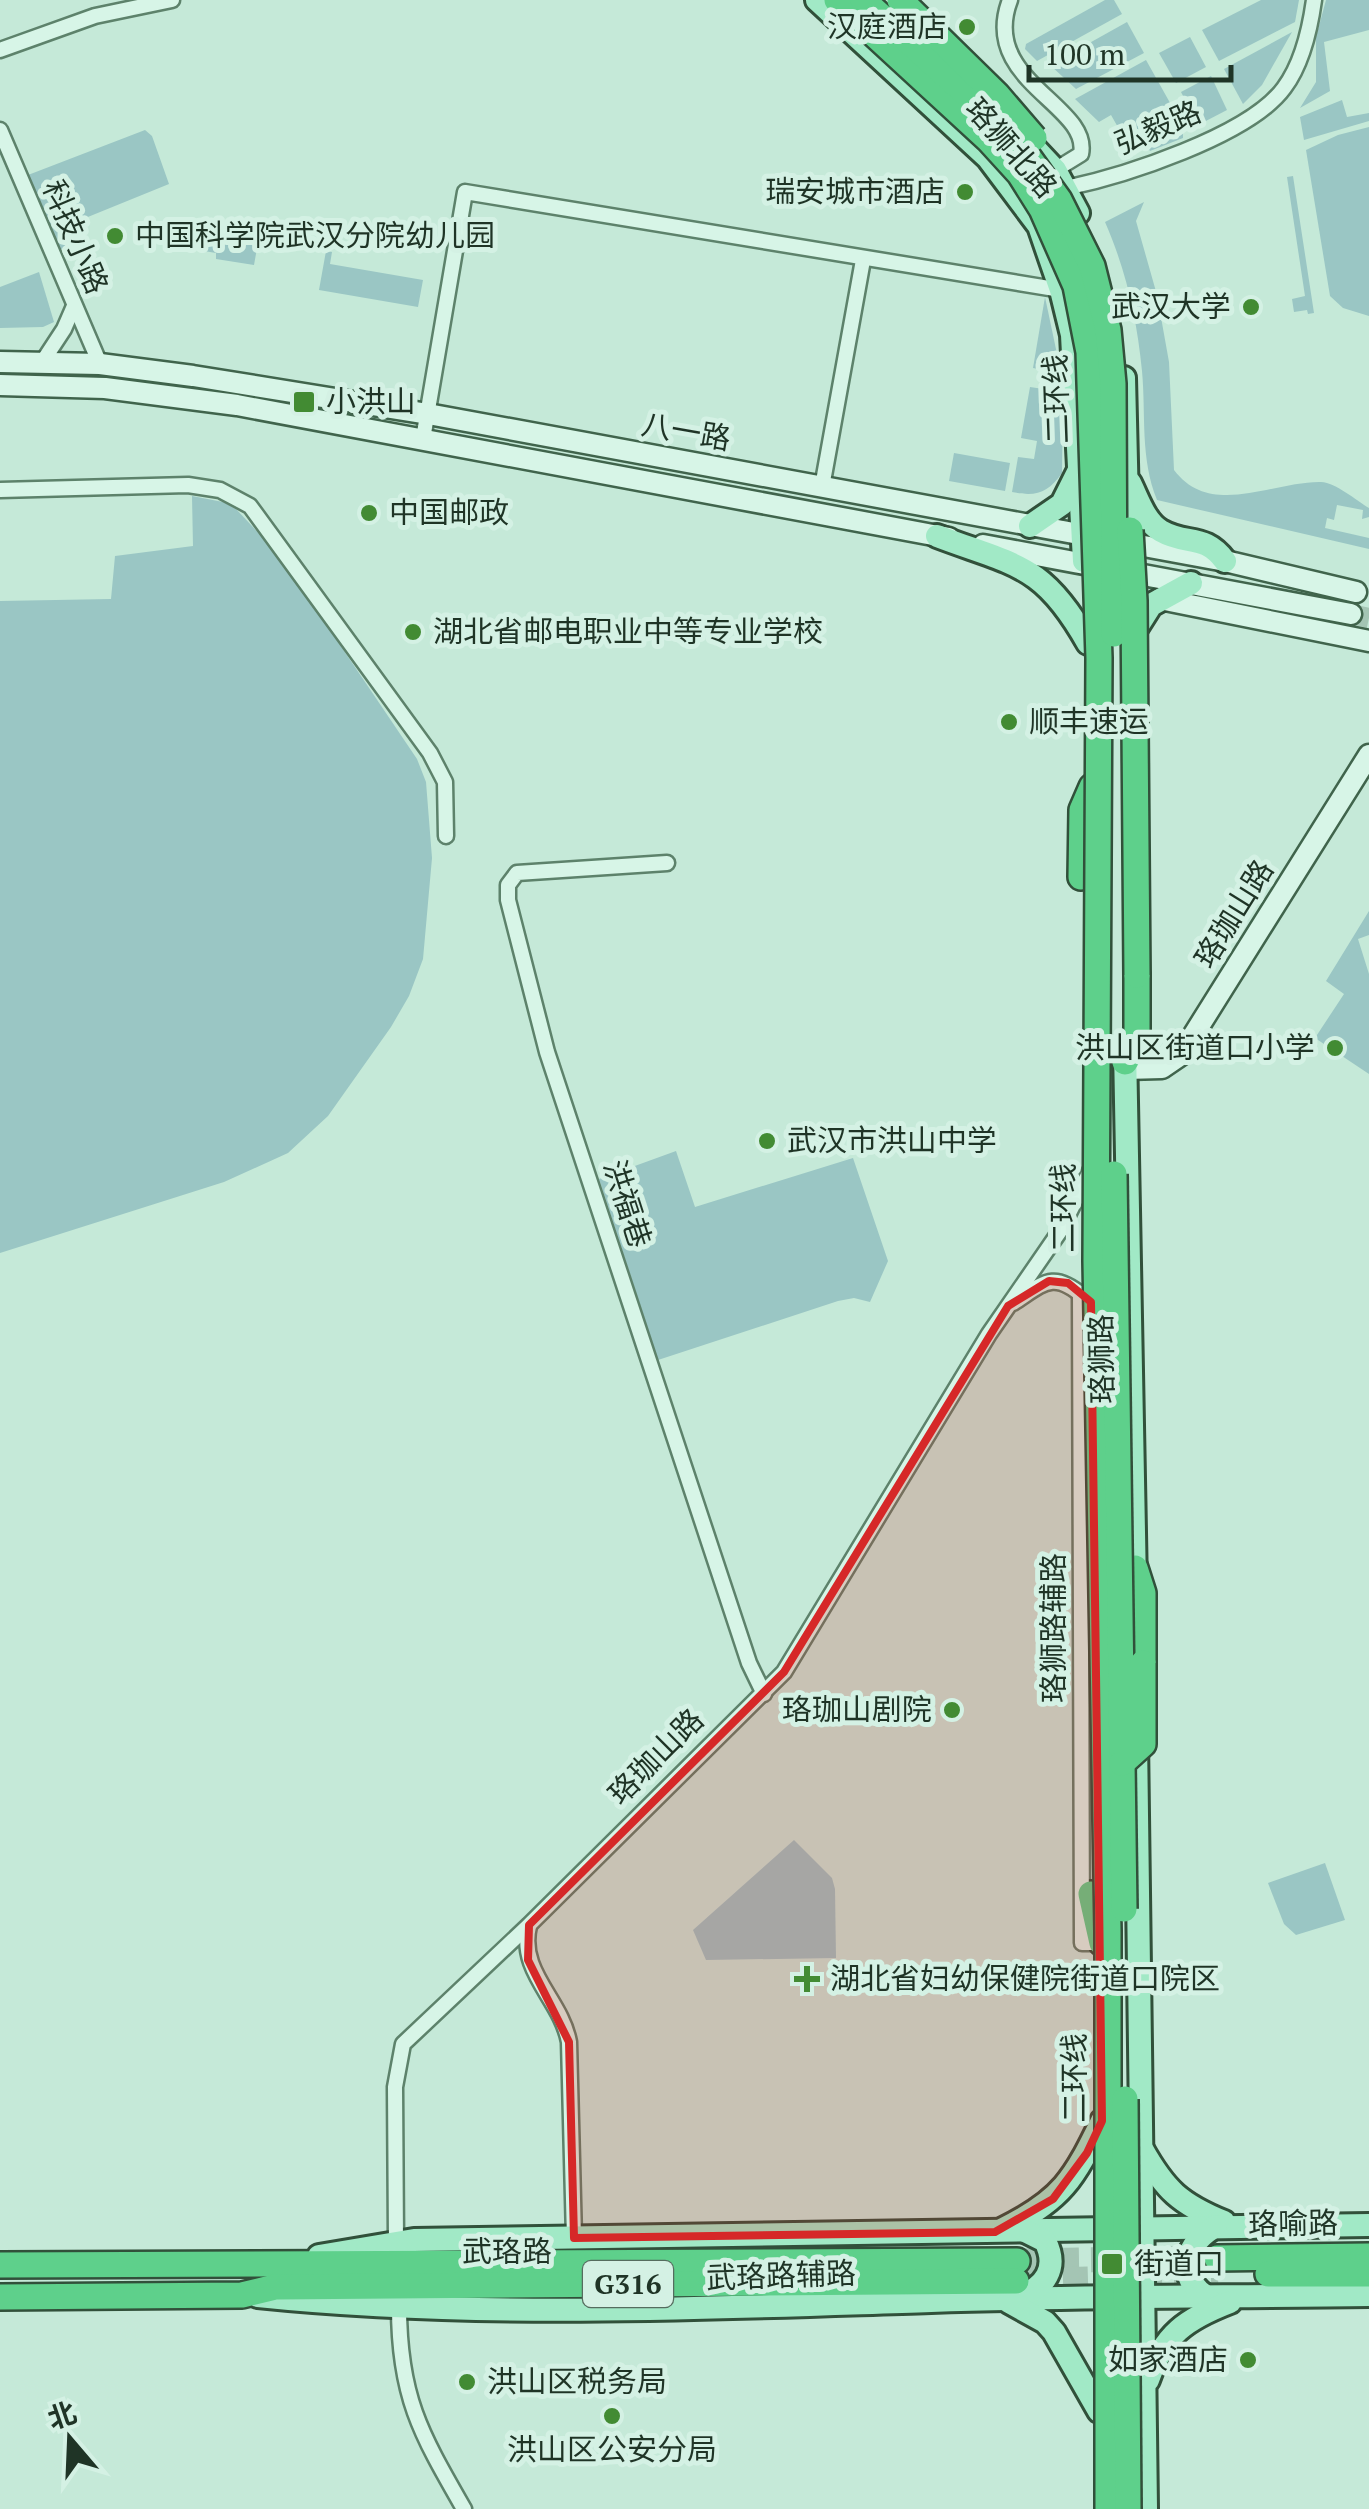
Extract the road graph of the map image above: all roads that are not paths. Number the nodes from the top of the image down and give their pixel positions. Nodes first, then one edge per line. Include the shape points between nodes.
1 (172, 0) edge
2 (817, 0) edge
3 (837, 0) edge
4 (863, 0) edge
5 (886, 0) edge
6 (900, 0) edge
7 (1010, 0) edge
8 (1314, 0) edge
9 (914, 26) junction
10 (0, 50) edge
11 (884, 62) junction
12 (0, 130) edge
13 (1060, 179) junction
14 (1070, 219) junction
15 (863, 260) junction
16 (1061, 290) junction
17 (74, 306) junction
18 (42, 361) junction
19 (0, 362) edge
20 (100, 364) junction
21 (0, 384) edge
22 (428, 414) junction
23 (423, 439) junction
24 (1114, 449) junction
25 (1080, 469) junction
26 (1128, 478) junction
27 (822, 487) junction
28 (0, 490) edge
29 (1030, 526) junction
30 (1082, 535) junction
31 (937, 536) junction
32 (1128, 542) junction
33 (1225, 561) junction
34 (1084, 564) junction
35 (1127, 572) junction
36 (1191, 583) junction
37 (1356, 592) tunnel mouth
38 (1160, 599) junction
39 (1352, 614) tunnel mouth
40 (1369, 641) edge
41 (1088, 643) junction
42 (1128, 643) junction
43 (1369, 755) edge
44 (1092, 787) junction
45 (446, 836) dead end
46 (666, 863) dead end
47 (1125, 1066) junction
48 (1091, 1168) junction
49 (1096, 1261) junction
50 (1086, 1298) junction
51 (1008, 1306) junction
52 (1098, 1430) junction
53 (1134, 1568) junction
54 (764, 1694) junction
55 (1122, 1764) junction
56 (529, 1925) junction
57 (1102, 1942) junction
58 (1102, 2121) junction
59 (1141, 2146) junction
60 (1369, 2225) edge
61 (1224, 2226) junction
62 (1100, 2228) junction
63 (1142, 2228) junction
64 (1024, 2231) junction
65 (995, 2232) junction
66 (574, 2238) junction
67 (396, 2242) junction
68 (1369, 2256) edge
69 (5, 2262) edge
70 (277, 2265) junction
71 (1369, 2274) edge
72 (1214, 2277) junction
73 (1012, 2285) junction
74 (1369, 2294) edge
75 (242, 2295) junction
76 (0, 2297) edge
77 (1243, 2297) junction
78 (1101, 2299) junction
79 (1142, 2299) junction
80 (399, 2307) junction
81 (1144, 2393) junction
82 (1099, 2411) junction
83 (464, 2509) edge
84 (1096, 2509) edge
85 (1108, 2509) edge
86 (1128, 2509) edge
87 (1146, 2509) edge

1 - 10 street via 84,19
2 - 11 main road, 珞狮北路
3 - 49 highway, 二环线, bridge via 1020,174 1063,253 1087,334 1099,658
4 - 14 highway, 二环线, bridge via 1014,138
5 - 9 main road, 珞狮北路
6 - 14 highway, bridge via 1026,126 1068,199
7 - 13 street via 1004,22 1012,58 1082,144
8 - 13 street, 弘毅路 via 1294,71 1263,109 1151,165
9 - 11 main road
9 - 13 main road, 珞狮北路
11 - 16 main road, 珞狮北路 via 1014,189 1040,226
12 - 17 street, 科技小路
13 - 26 main road, 珞狮北路 via 1112,302
14 - 24 highway, 二环线, bridge via 1102,300
15 - 16 street
15 - 22 street via 465,192
15 - 27 street
16 - 25 main road, 珞狮北路 via 1076,369
17 - 18 street
17 - 20 street, 科技小路
18 - 19 main road, 八一路
18 - 20 main road, 八一路
20 - 22 main road, 八一路
21 - 23 main road, 八一路 via 162,394
22 - 23 street
22 - 27 main road, 八一路
23 - 31 main road, 八一路
24 - 47 highway, bridge via 1124,478 1133,583 1136,1041
24 - 55 highway, 二环线, bridge
25 - 29 main road via 1062,504
25 - 30 main road, 珞狮北路
26 - 32 main road, 珞狮北路
26 - 33 main road via 1162,532 1213,544
27 - 29 main road, 八一路
28 - 45 street via 188,485 220,490 250,506 430,753 446,782
29 - 30 main road, 八一路
30 - 32 main road, 八一路
30 - 34 main road, 珞狮北路
31 - 34 main road, 八一路
31 - 41 main road via 1040,578
32 - 33 main road, 八一路
32 - 35 main road, 珞狮北路
33 - 37 main road, 八一路
34 - 35 main road, 八一路
34 - 41 main road, 珞狮路
35 - 36 main road, 八一路
35 - 42 main road, 珞狮路
36 - 38 main road
36 - 39 main road, 八一路
38 - 40 main road
38 - 42 main road
41 - 44 main road, 珞狮路
42 - 47 main road, 珞狮路
43 - 47 main road, 珞珈山路 via 1181,1055 1162,1068
44 - 48 main road, 珞狮路
44 - 49 highway, bridge via 1082,810 1081,877 1085,1223
46 - 54 street, 洪福巷 via 517,872 508,885 509,908 548,1052
47 - 53 main road, 珞狮路
48 - 50 main road, 珞狮路
48 - 51 street, 珞珈山路 via 1060,1230
49 - 52 highway, 二环线, bridge
50 - 51 street, 珞珈山路 via 1054,1280
50 - 57 main road, 珞狮路
51 - 54 street, 珞珈山路 via 793,1660
52 - 57 highway via 1084,1465 1091,1894
52 - 85 highway, 二环线, bridge via 1108,1930
53 - 55 highway, bridge via 1143,1593 1143,1744
53 - 59 main road, 珞狮路
54 - 56 street, 珞珈山路
55 - 86 highway, 二环线, bridge
56 - 66 street via 528,1960 562,2016 569,2042
56 - 67 street, 珞珈山路 via 403,2044 394,2087
57 - 58 main road, 珞狮路
58 - 62 main road, 珞狮路
58 - 65 main road via 1062,2190
59 - 61 main road via 1163,2184
59 - 63 main road, 珞狮路
60 - 61 main road, 武珞路辅路
61 - 63 main road, 武珞路辅路
61 - 72 main road via 1194,2241 1188,2255 1192,2281
62 - 63 main road, 武珞路辅路
62 - 64 main road, 武珞路辅路
62 - 78 main road, 珞狮路
63 - 79 main road, 珞狮路
64 - 65 main road, 武珞路辅路
64 - 73 main road via 1045,2241 1051,2265 1040,2288
65 - 66 main road, 武珞路辅路
66 - 67 main road, 武珞路辅路
67 - 70 main road, 武珞路辅路
68 - 72 highway, 珞喻路
69 - 70 highway, 武珞路 / G316
70 - 73 highway, 武珞路 / G316
71 - 72 highway, 珞喻路
72 - 77 main road, 武珞路辅路
72 - 79 main road, 武珞路辅路
73 - 75 highway, 武珞路 / G316 via 275,2286
73 - 78 main road, 武珞路辅路
73 - 80 main road, 武珞路辅路 via 650,2310
73 - 82 main road via 1054,2332
74 - 77 main road, 武珞路辅路
75 - 76 highway, 武珞路 / G316
75 - 80 main road, 武珞路辅路
77 - 81 main road via 1182,2325
78 - 79 main road, 武珞路辅路
78 - 82 main road, 珞狮路
79 - 81 main road, 珞狮路
80 - 83 street via 410,2407
81 - 87 main road
82 - 84 main road

